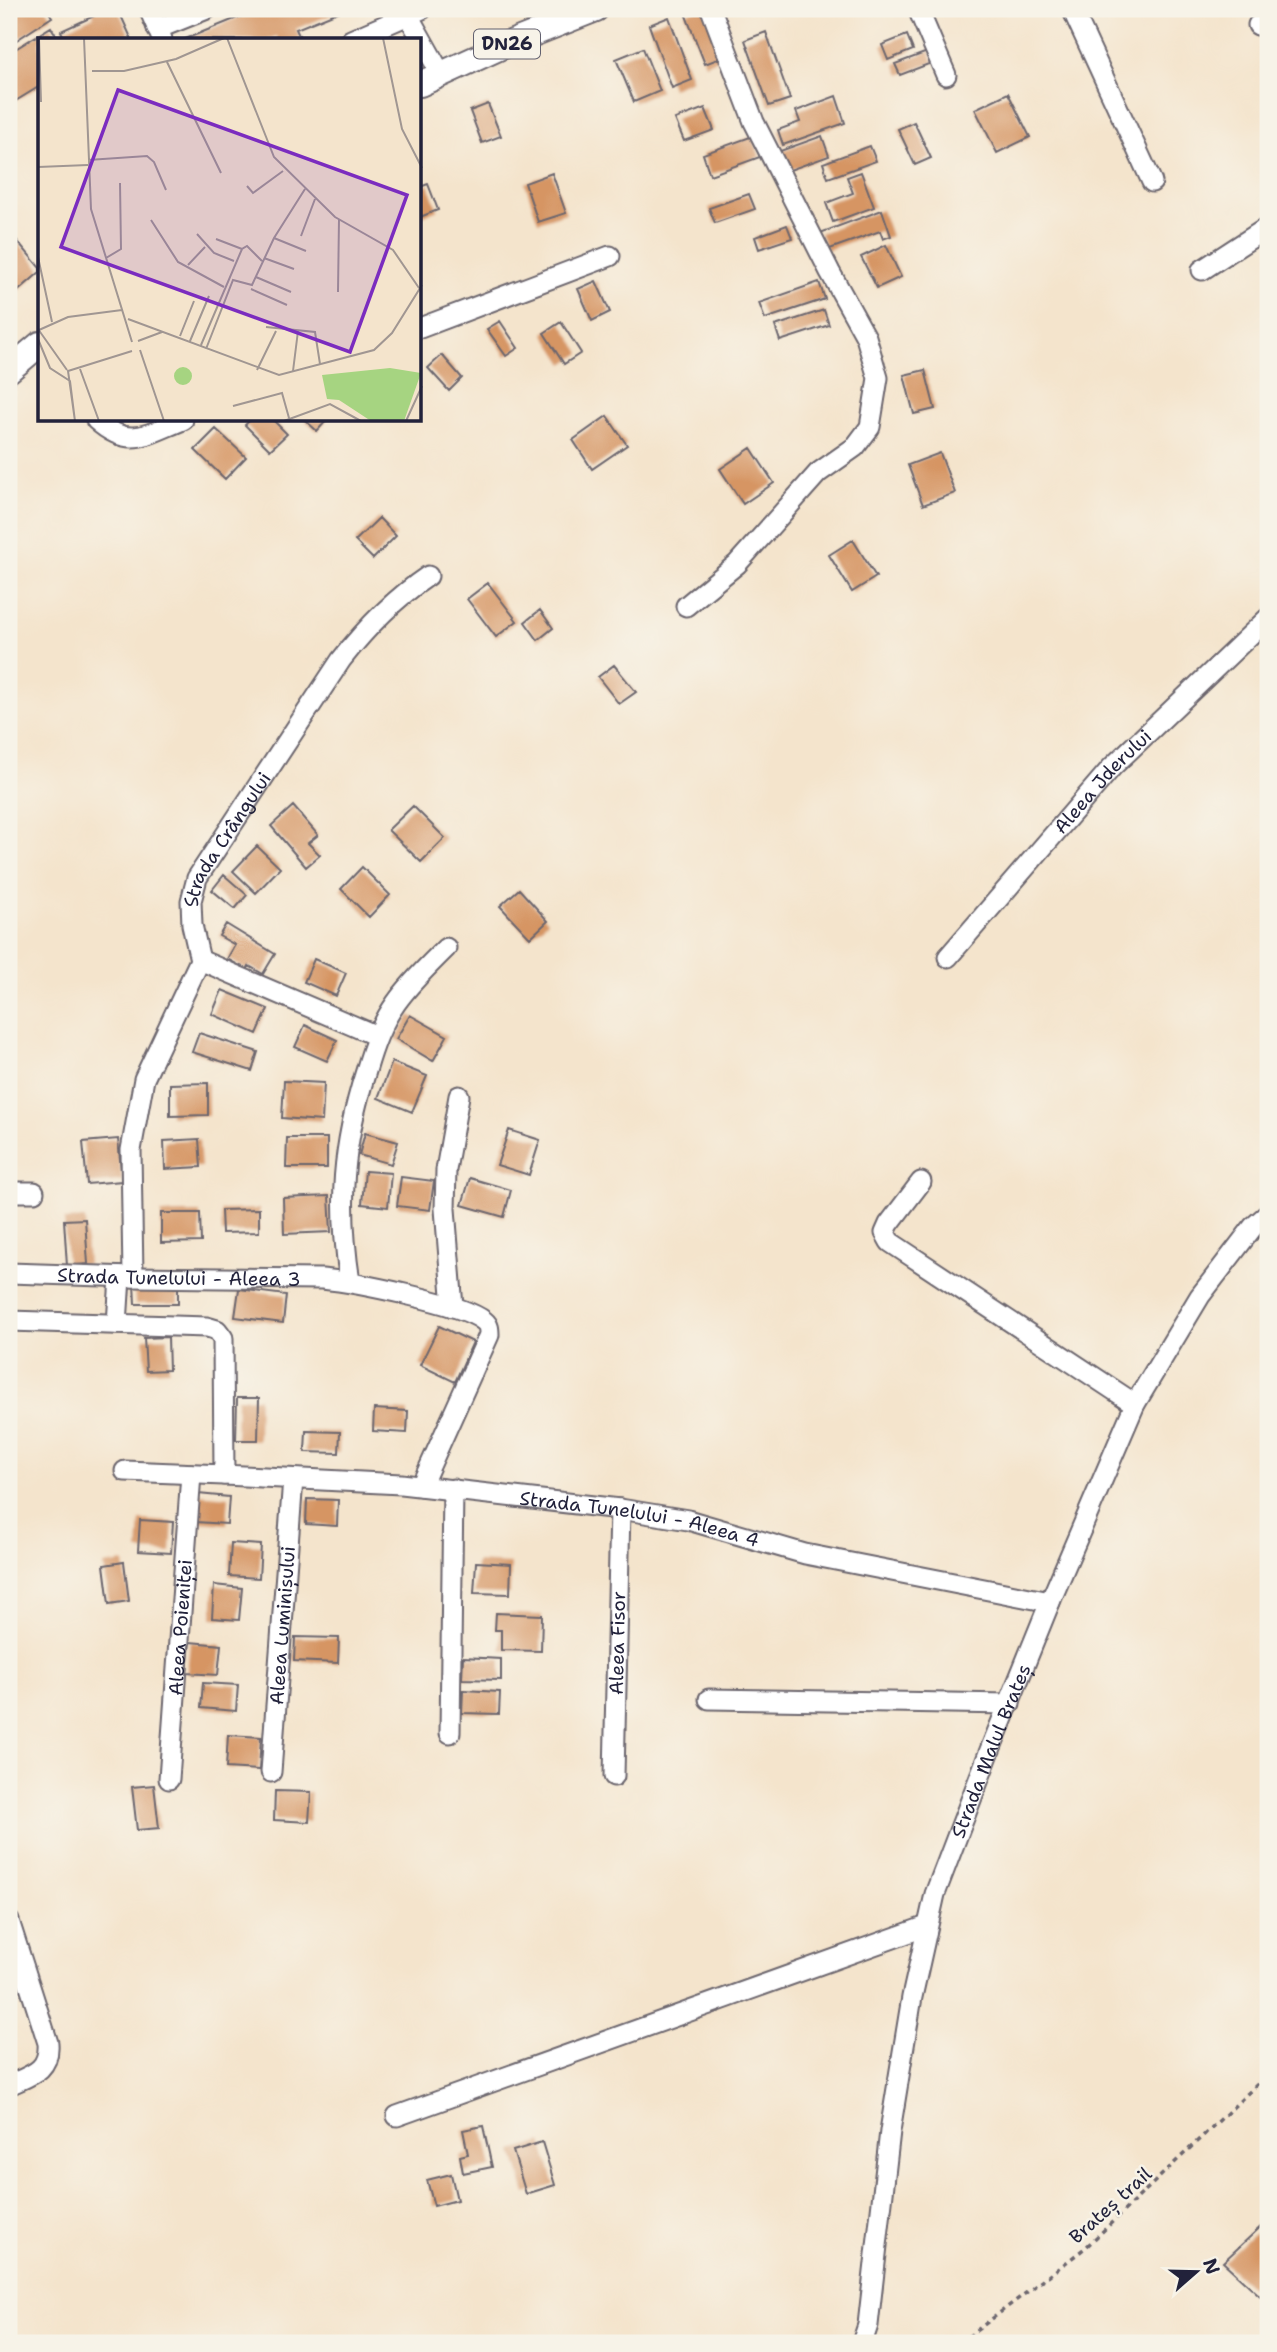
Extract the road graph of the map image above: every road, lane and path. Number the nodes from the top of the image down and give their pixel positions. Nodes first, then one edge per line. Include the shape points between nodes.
1 (149, 9) edge
2 (207, 9) edge
3 (596, 9) edge
4 (711, 9) edge
5 (918, 9) edge
6 (1072, 9) edge
7 (415, 12) edge
8 (160, 34) edge
9 (356, 38) edge
10 (421, 38) edge
11 (422, 43) edge
12 (946, 75) dead end
13 (430, 79) edge
14 (1152, 182) dead end
15 (1268, 227) edge
16 (610, 256) dead end
17 (1202, 270) dead end
18 (422, 327) edge
19 (38, 350) edge
20 (9, 370) edge
21 (98, 422) edge
22 (178, 422) edge
23 (428, 576) dead end
24 (686, 606) dead end
25 (1268, 618) edge
26 (446, 948) dead end
27 (948, 957) dead end
28 (200, 960) junction
29 (377, 1036) junction
30 (458, 1096) dead end
31 (921, 1182) dead end
32 (9, 1192) edge
33 (34, 1192) dead end
34 (1268, 1214) edge
35 (9, 1273) edge
36 (127, 1277) junction
37 (350, 1282) junction
38 (453, 1307) junction
39 (9, 1321) edge
40 (117, 1324) junction
41 (1135, 1404) junction
42 (125, 1471) dead end
43 (191, 1474) junction
44 (224, 1475) junction
45 (293, 1479) junction
46 (421, 1486) junction
47 (453, 1489) junction
48 (620, 1508) junction
49 (1050, 1602) junction
50 (709, 1699) dead end
51 (1010, 1704) junction
52 (450, 1733) dead end
53 (271, 1772) dead end
54 (614, 1776) dead end
55 (169, 1779) dead end
56 (9, 1924) edge
57 (927, 1926) junction
58 (1268, 2074) edge
59 (9, 2085) edge
60 (397, 2116) dead end
61 (862, 2343) edge
62 (960, 2343) edge

1 - 8 street
2 - 8 street
3 - 13 main road, DN26
4 - 24 street via 754,122 866,337 878,378 870,428 855,447 818,473 737,564
5 - 12 street
6 - 14 street
7 - 9 street
7 - 10 street
11 - 13 street
15 - 17 street
16 - 18 street
19 - 20 main road
21 - 22 street via 127,438 142,437
23 - 28 street, Strada Crângului via 388,608 341,660 197,878 191,901
25 - 27 street, Aleea Jderului via 1112,767
26 - 29 street via 412,982
28 - 29 street
28 - 36 street via 144,1079 131,1150
29 - 37 street via 351,1119 346,1152 342,1203
30 - 38 street via 446,1170
31 - 41 street via 889,1224 885,1233 890,1242
32 - 33 street
34 - 41 street, Strada Malul Brateș via 1200,1296
35 - 36 street, Strada Tunelului - Aleea 3
36 - 37 street, Strada Tunelului - Aleea 3
36 - 40 street
37 - 38 street, Strada Tunelului - Aleea 3
38 - 46 street, Strada Tunelului - Aleea 3 via 483,1319 489,1335
39 - 40 street
40 - 44 street via 207,1327 223,1338
41 - 49 street, Strada Malul Brateș
42 - 43 street, Strada Tunelului - Aleea 4
43 - 44 street, Strada Tunelului - Aleea 4
43 - 55 street, Aleea Poieniței
44 - 45 street, Strada Tunelului - Aleea 4
45 - 46 street, Strada Tunelului - Aleea 4
45 - 53 street, Aleea Luminișului
46 - 47 street, Strada Tunelului - Aleea 4
47 - 48 street, Strada Tunelului - Aleea 4
47 - 52 street
48 - 49 street, Strada Tunelului - Aleea 4 via 688,1520 806,1554
48 - 54 street, Aleea Fisor
49 - 51 street, Strada Malul Brateș
50 - 51 street
51 - 57 street, Strada Malul Brateș via 935,1894
56 - 59 street via 49,2055 34,2073
57 - 60 street
57 - 61 street, Strada Malul Brateș via 890,2131 868,2325
58 - 62 path, Brateș trail via 1085,2248

